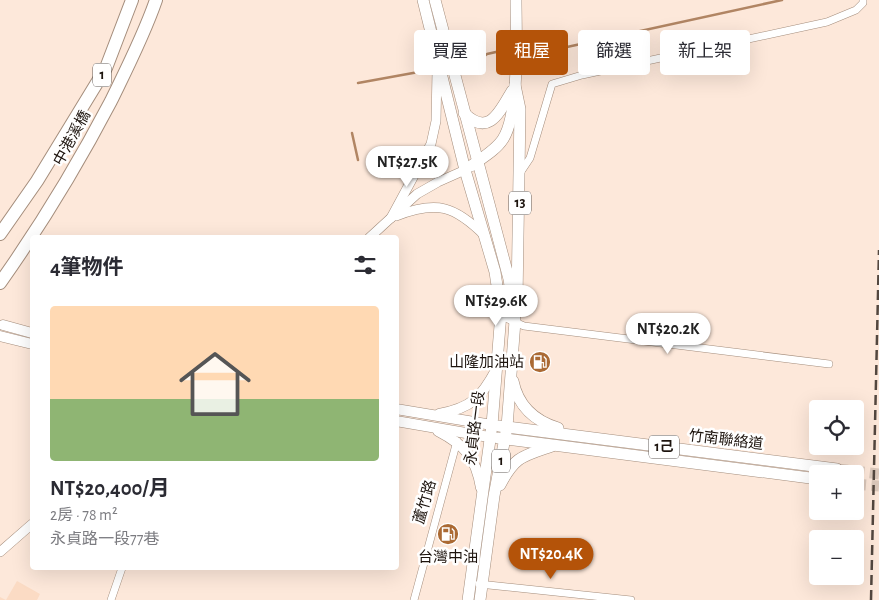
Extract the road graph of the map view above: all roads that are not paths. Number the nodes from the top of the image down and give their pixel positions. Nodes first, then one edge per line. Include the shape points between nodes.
1 (132, 0) edge
2 (156, 0) edge
3 (423, 0) edge
4 (435, 0) edge
5 (516, 0) edge
6 (863, 0) edge
7 (430, 30) edge
8 (437, 75) edge
9 (442, 75) edge
10 (516, 85) junction
11 (464, 113) junction
12 (477, 162) junction
13 (465, 170) junction
14 (520, 174) junction
15 (391, 218) junction
16 (0, 234) edge
17 (33, 235) edge
18 (372, 235) edge
19 (486, 237) junction
20 (30, 240) edge
21 (0, 283) edge
22 (487, 310) dead end
23 (501, 318) junction
24 (515, 320) junction
25 (4, 325) dead end
26 (30, 332) edge
27 (0, 336) edge
28 (30, 344) edge
29 (829, 364) dead end
30 (497, 367) junction
31 (511, 371) junction
32 (399, 409) edge
33 (433, 415) junction
34 (399, 422) edge
35 (431, 428) junction
36 (490, 431) junction
37 (506, 433) junction
38 (583, 436) junction
39 (457, 441) junction
40 (554, 445) junction
41 (809, 465) edge
42 (809, 478) edge
43 (482, 494) junction
44 (494, 496) junction
45 (30, 526) edge
46 (0, 552) edge
47 (121, 570) edge
48 (470, 584) junction
49 (483, 584) junction
50 (112, 600) edge
51 (414, 600) edge
52 (468, 600) edge
53 (480, 600) edge
54 (631, 600) edge

1 - 16 highway, 中港溪橋 / 1 via 106,68 37,181
2 - 17 highway, 中港溪橋 via 144,32 86,149
3 - 7 main road, 1
4 - 11 main road, 1
5 - 10 main road, 13
6 - 14 street via 856,10 827,22 582,74 552,84 530,158
8 - 15 street via 436,121 430,144
9 - 13 main road, 永貞路一段 / 1
10 - 11 main road via 490,122 472,122
10 - 12 main road, 13 via 509,128 493,150
10 - 14 main road, 13 via 520,109
11 - 12 main road, 永貞路一段 / 1
12 - 13 main road, 13
12 - 24 main road, 永貞路一段 / 1 via 509,280
13 - 15 street via 417,194
13 - 19 main road, 永貞路一段 / 1
14 - 24 main road, 13
15 - 18 street
15 - 19 street via 413,209 432,207 462,215
19 - 23 main road, 永貞路一段 / 1 via 500,294
20 - 21 highway, 中港溪橋
22 - 23 street
23 - 24 street
23 - 30 main road, 永貞路一段 / 1
24 - 29 street via 524,326
24 - 31 main road, 永貞路一段 / 1
25 - 26 main road
27 - 28 main road
30 - 33 main road via 485,390 474,402 455,411
30 - 36 main road, 永貞路一段 / 1
31 - 37 main road, 永貞路一段 / 1
31 - 38 main road via 515,391 529,413 547,425
32 - 33 main road
33 - 36 main road
34 - 35 main road
35 - 36 main road
35 - 39 main road
36 - 37 main road, 竹南聯絡道 / 1己
36 - 43 main road, 永貞路一段 / 1
37 - 38 main road, 竹南聯絡道 / 1己
37 - 40 main road, 竹南聯絡道 / 1己
37 - 44 main road, 永貞路一段 / 1
38 - 41 main road, 竹南聯絡道 / 1己
39 - 43 main road via 472,458 479,473
39 - 51 street, 蘆竹路
40 - 42 main road, 竹南聯絡道 / 1己
40 - 44 main road via 516,461
43 - 48 main road, 永貞路一段 / 1
44 - 49 main road, 永貞路一段 / 1
45 - 46 street
47 - 50 street
48 - 49 street
48 - 52 main road, 永貞路一段 / 1
49 - 53 main road, 永貞路一段 / 1
49 - 54 street

